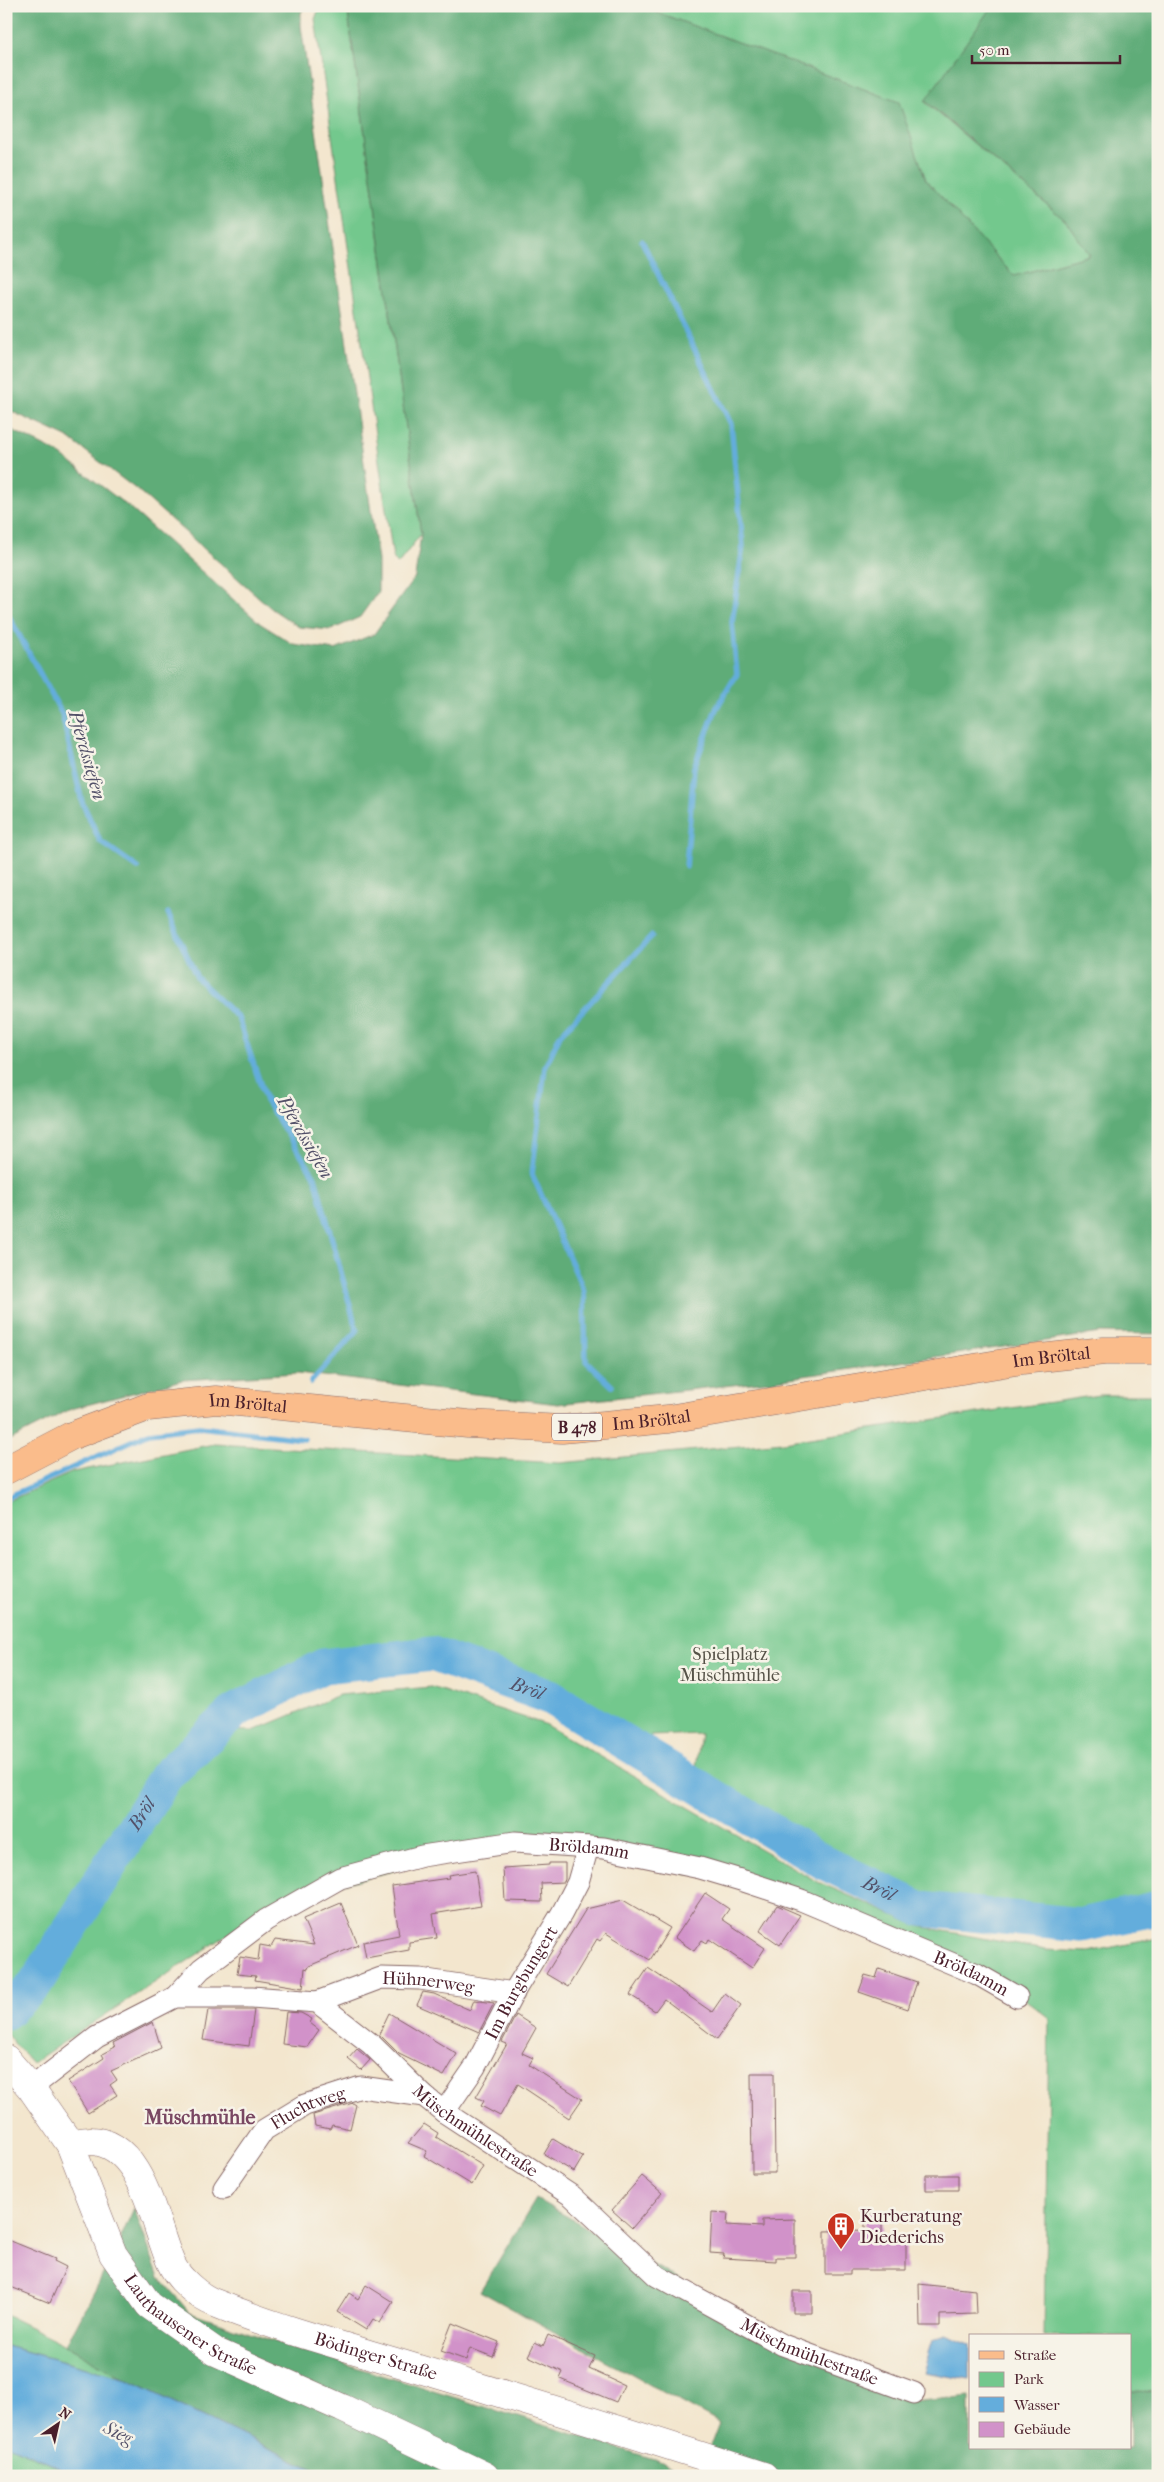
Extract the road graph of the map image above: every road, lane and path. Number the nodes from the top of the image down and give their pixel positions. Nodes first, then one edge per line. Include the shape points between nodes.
1 (1158, 1351) edge
2 (6, 1470) edge
3 (588, 1847) junction
4 (514, 1993) junction
5 (174, 1997) junction
6 (1017, 1997) dead end
7 (316, 2002) junction
8 (19, 2074) edge
9 (424, 2096) junction
10 (444, 2112) junction
11 (70, 2144) junction
12 (224, 2188) dead end
13 (914, 2393) dead end
14 (485, 2476) edge
15 (764, 2476) edge

1 - 2 main road, Im Bröltal / B 478 via 1104,1351 1022,1360 668,1419 562,1429 468,1424 216,1400 148,1407 71,1436
3 - 4 street, Im Burgbungert via 578,1882
3 - 5 street, Bröldamm via 515,1842 422,1856 340,1878 266,1920 201,1969
3 - 6 street, Bröldamm via 709,1870 801,1900 977,1974
4 - 7 street, Hühnerweg via 420,1979 380,1978
4 - 10 street, Im Burgbungert via 475,2067
5 - 7 street via 281,1998
5 - 8 street
7 - 9 street, Müschmühlestraße via 371,2044
8 - 11 street, Lauthausener Straße
9 - 10 street, Müschmühlestraße
9 - 12 street, Fluchtweg via 361,2087 305,2105 264,2130
10 - 13 street, Müschmühlestraße via 572,2196 658,2276 783,2345
11 - 14 street, Lauthausener Straße via 113,2254 148,2306 216,2352
11 - 15 street, Bödinger Straße via 91,2141 115,2148 130,2164 143,2187 171,2265 190,2287 213,2302 314,2337

